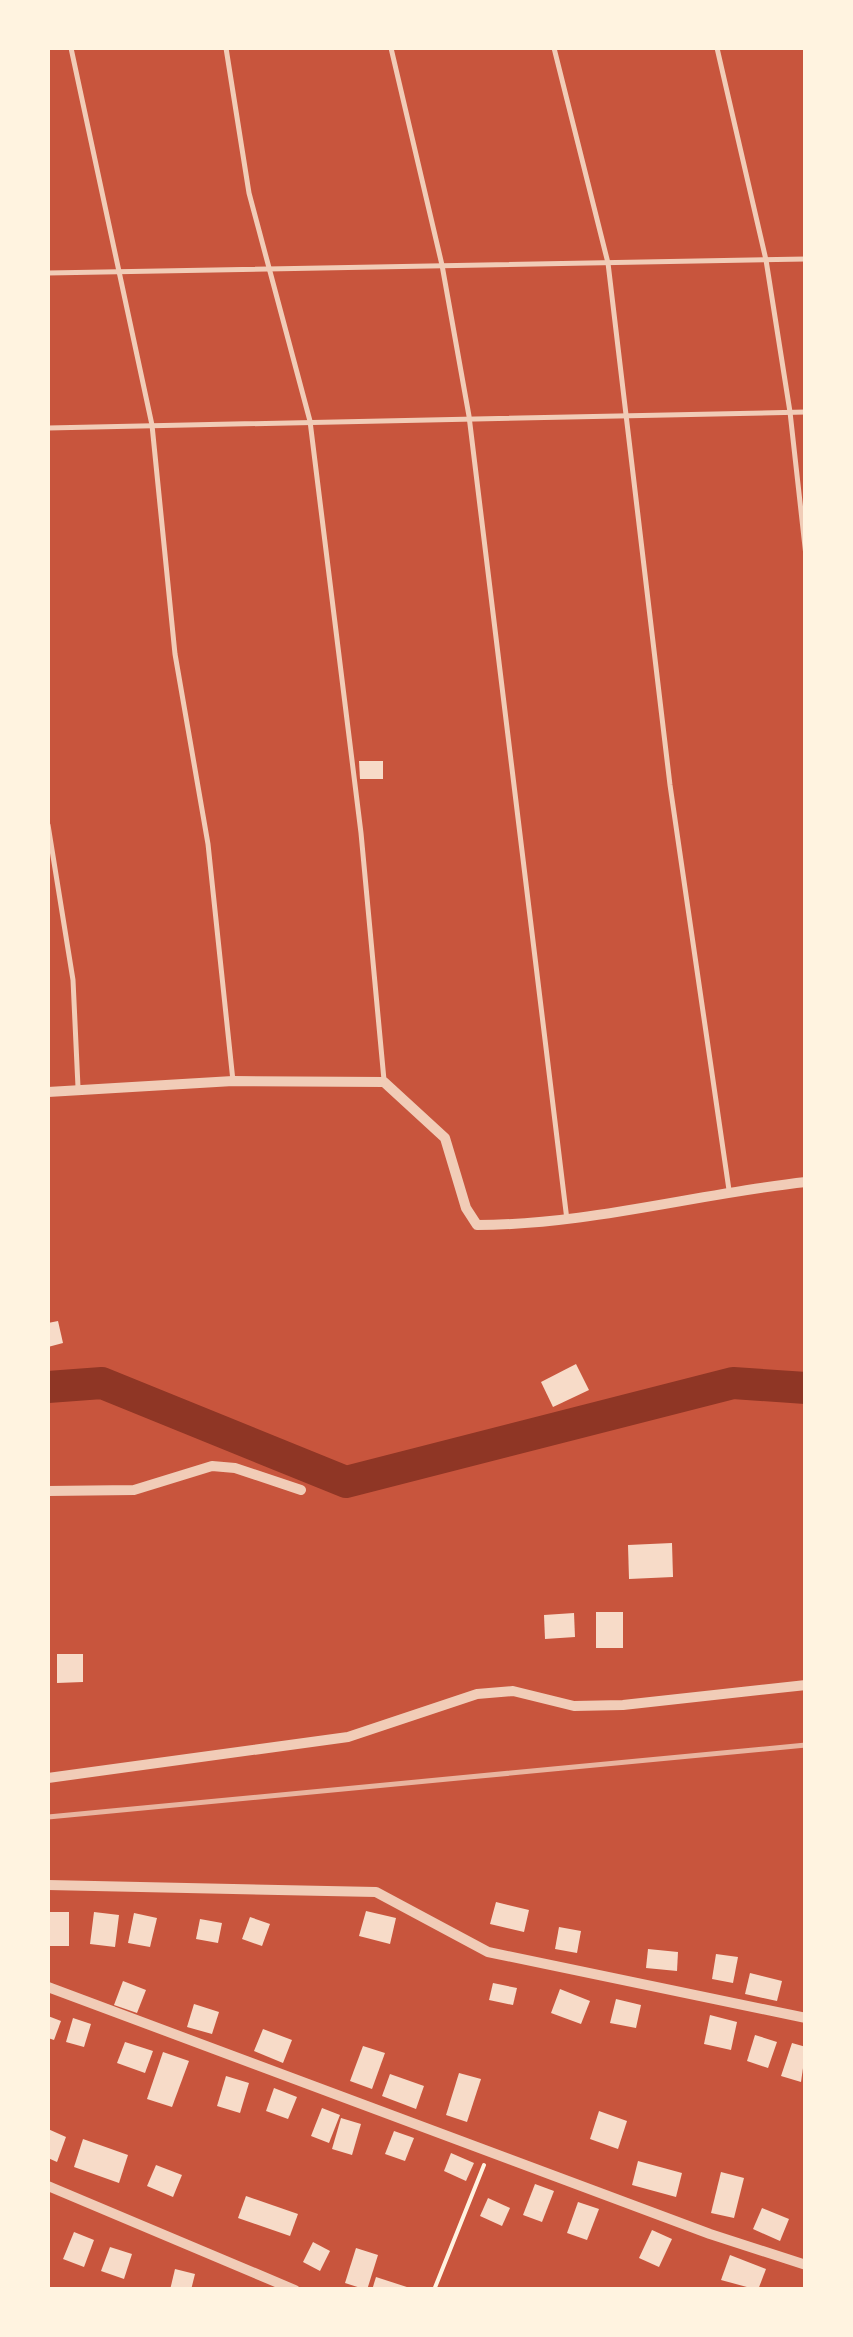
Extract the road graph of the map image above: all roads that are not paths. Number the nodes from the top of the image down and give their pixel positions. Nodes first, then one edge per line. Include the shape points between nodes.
1 (71, 48) edge
2 (226, 48) edge
3 (390, 48) edge
4 (554, 48) edge
5 (717, 48) edge
6 (806, 259) edge
7 (766, 260) junction
8 (608, 263) junction
9 (442, 265) junction
10 (269, 268) junction
11 (119, 270) junction
12 (48, 272) edge
13 (790, 412) junction
14 (806, 412) edge
15 (628, 413) junction
16 (469, 416) junction
17 (310, 420) junction
18 (152, 425) junction
19 (48, 428) edge
20 (806, 556) edge
21 (48, 825) edge
22 (234, 1081) junction
23 (384, 1082) junction
24 (78, 1090) junction
25 (48, 1092) edge
26 (806, 1182) edge
27 (729, 1190) junction
28 (567, 1220) junction
29 (301, 1490) dead end
30 (48, 1491) edge
31 (806, 1685) edge
32 (48, 1778) edge
33 (48, 1885) edge
34 (48, 1987) edge
35 (806, 2018) edge
36 (48, 2186) edge
37 (806, 2265) edge
38 (295, 2290) edge

1 - 11 lane
2 - 10 lane via 249,193
3 - 9 lane
4 - 8 lane
5 - 7 lane
6 - 7 lane
7 - 8 lane
7 - 13 lane
8 - 9 lane
8 - 15 lane
9 - 10 lane
9 - 16 lane
10 - 11 lane
10 - 17 lane
11 - 12 lane
11 - 18 lane
13 - 14 lane
13 - 15 lane
13 - 20 lane
15 - 16 lane
15 - 27 lane via 670,785
16 - 17 lane
16 - 28 lane
17 - 18 lane
17 - 23 lane via 362,833
18 - 19 lane
18 - 22 lane
21 - 24 lane via 73,980
22 - 23 street
22 - 24 street
23 - 28 street via 445,1138 477,1224
24 - 25 street
26 - 27 street
27 - 28 street
29 - 30 street via 212,1466 134,1490
31 - 32 street via 623,1705 574,1706 513,1691 477,1694 348,1737
33 - 35 street via 376,1892 488,1952
34 - 37 street
36 - 38 street

